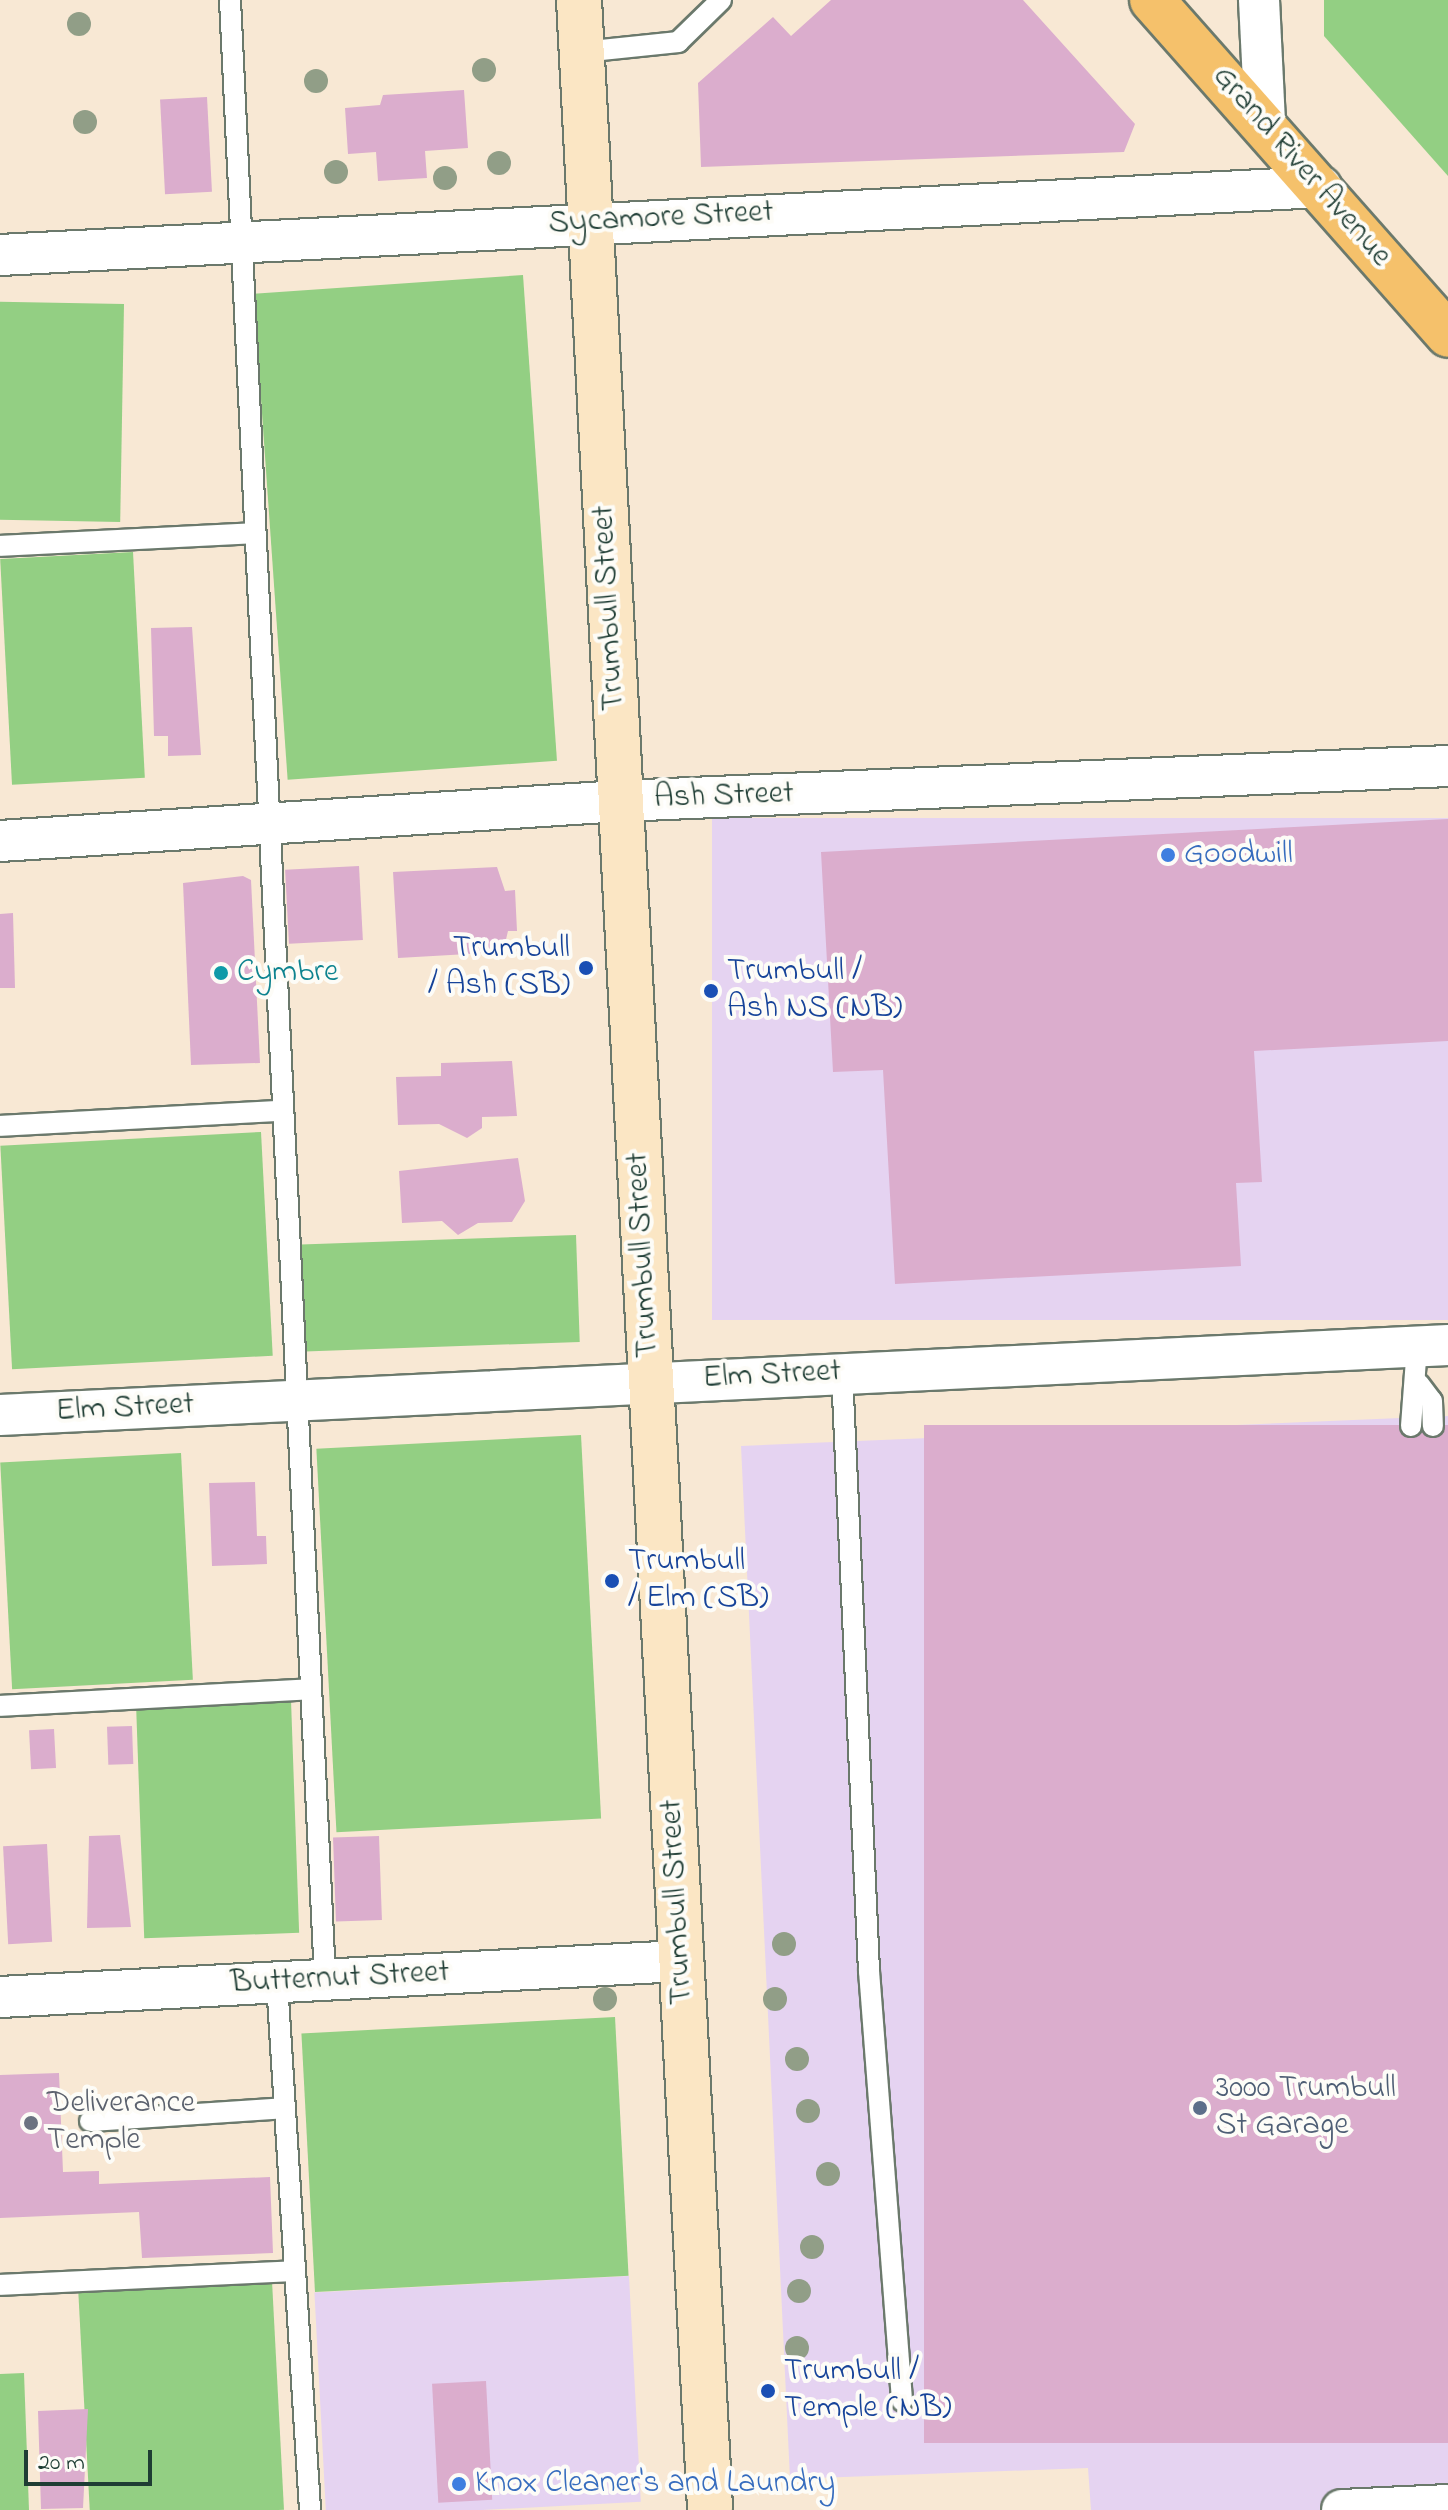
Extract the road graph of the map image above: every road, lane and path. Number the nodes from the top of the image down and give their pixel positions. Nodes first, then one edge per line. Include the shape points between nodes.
1 (230, 0) edge
2 (579, 0) edge
3 (721, 0) edge
4 (1152, 0) edge
5 (1259, 0) edge
6 (582, 52) junction
7 (1265, 123) junction
8 (1321, 187) junction
9 (590, 222) junction
10 (239, 245) junction
11 (0, 255) edge
12 (1448, 335) edge
13 (253, 533) junction
14 (0, 546) edge
15 (1448, 766) edge
16 (620, 801) junction
17 (269, 826) junction
18 (0, 841) edge
19 (281, 1111) junction
20 (0, 1126) edge
21 (1428, 1359) edge
22 (842, 1372) junction
23 (650, 1382) junction
24 (294, 1400) junction
25 (0, 1415) edge
26 (1411, 1426) dead end
27 (1433, 1426) dead end
28 (310, 1689) junction
29 (0, 1706) edge
30 (681, 1961) junction
31 (325, 1980) junction
32 (277, 1982) junction
33 (0, 1997) edge
34 (285, 2108) junction
35 (90, 2121) dead end
36 (295, 2271) junction
37 (0, 2285) edge
38 (902, 2401) dead end
39 (1448, 2505) edge
40 (310, 2510) edge
41 (710, 2510) edge
42 (1342, 2510) edge

1 - 10 lane
2 - 6 street, Trumbull Street
3 - 6 lane via 678,42
4 - 7 main road, Grand River Avenue
5 - 7 street
6 - 9 street, Trumbull Street
7 - 8 main road, Grand River Avenue
8 - 9 street, Sycamore Street
8 - 12 main road, Grand River Avenue
9 - 10 street, Sycamore Street
9 - 16 street, Trumbull Street
10 - 11 street, Sycamore Street
10 - 13 lane
13 - 14 lane
13 - 17 lane
15 - 16 street, Ash Street
16 - 17 street, Ash Street
16 - 23 street, Trumbull Street
17 - 18 street, Ash Street
17 - 19 lane
19 - 20 lane
19 - 24 lane
21 - 22 street, Elm Street
21 - 26 lane via 1409,1403
21 - 27 lane
22 - 23 street, Elm Street
22 - 38 lane via 869,1971
23 - 24 street, Elm Street
23 - 30 street, Trumbull Street
24 - 25 street, Elm Street
24 - 28 lane
28 - 29 lane
28 - 31 lane
30 - 31 street, Butternut Street
30 - 41 street, Trumbull Street
31 - 32 street, Butternut Street
32 - 33 street, Butternut Street
32 - 34 lane
34 - 35 lane
34 - 36 lane
36 - 37 lane
36 - 40 lane
39 - 42 street

